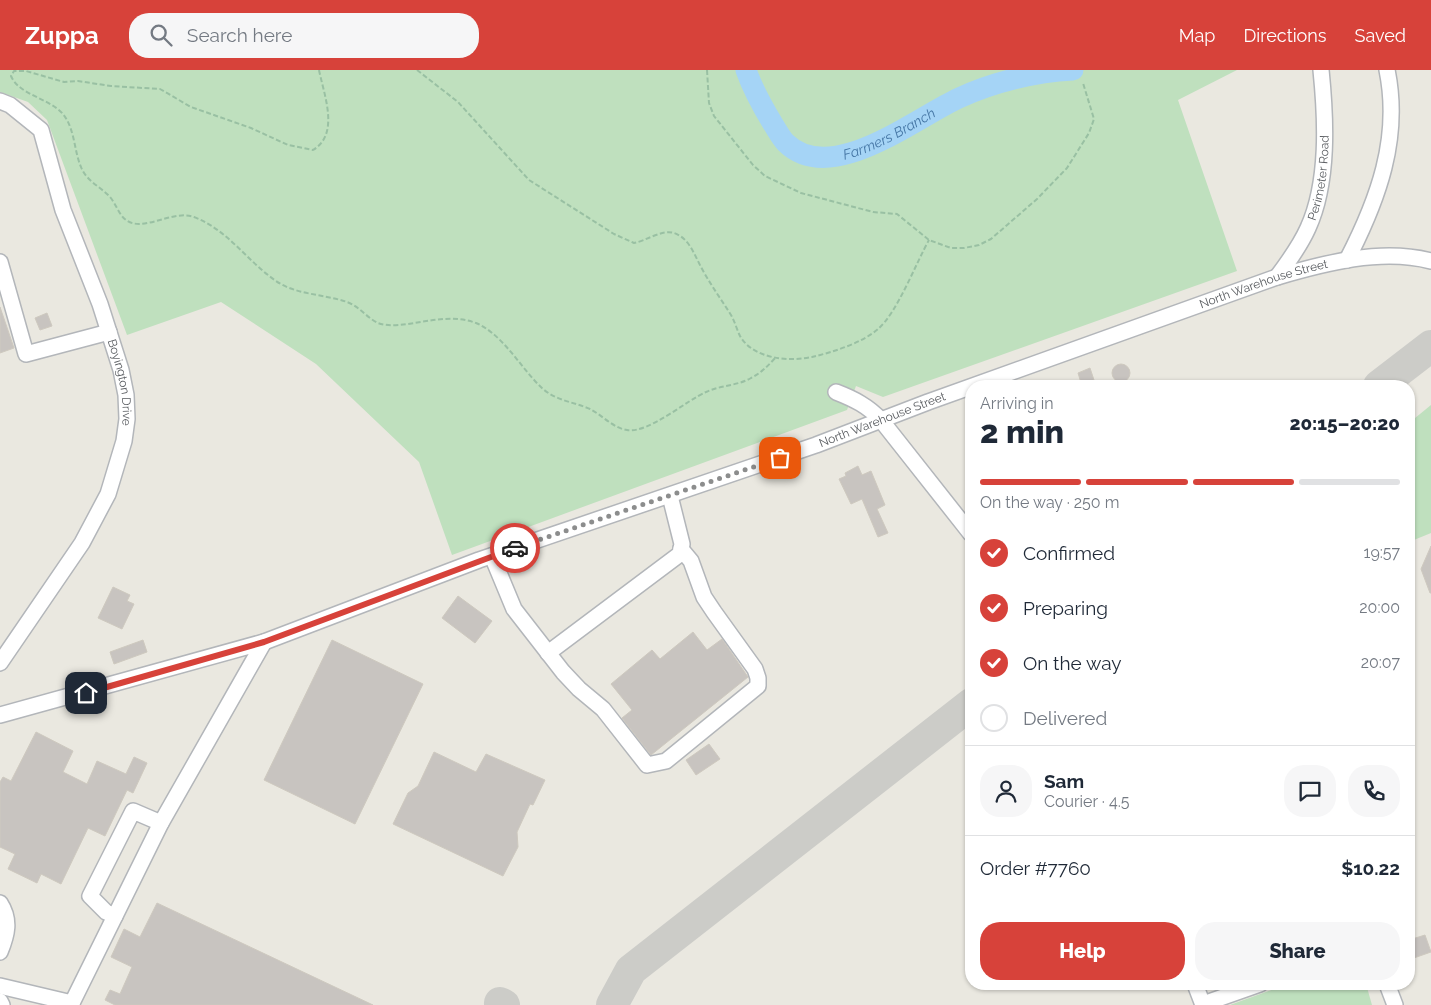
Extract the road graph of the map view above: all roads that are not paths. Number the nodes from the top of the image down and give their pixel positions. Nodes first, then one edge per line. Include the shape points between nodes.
1 (1321, 70) edge
2 (1387, 70) edge
3 (0, 101) edge
4 (1347, 260) junction
5 (0, 262) edge
6 (1431, 262) edge
7 (1277, 277) junction
8 (109, 332) junction
9 (992, 380) edge
10 (965, 390) edge
11 (836, 392) dead end
12 (882, 420) junction
13 (670, 496) junction
14 (965, 526) edge
15 (681, 549) junction
16 (485, 558) junction
17 (264, 642) junction
18 (548, 653) junction
19 (0, 663) edge
20 (0, 716) edge
21 (161, 823) junction
22 (0, 903) edge
23 (115, 916) junction
24 (0, 952) edge
25 (0, 986) edge
26 (1197, 990) edge
27 (1238, 990) edge
28 (1389, 990) edge
29 (0, 1002) edge
30 (72, 1004) edge
31 (1203, 1004) edge
32 (2, 1005) edge
33 (1395, 1005) edge

1 - 7 street, Perimeter Road via 1326,118 1318,195 1309,227
2 - 4 street via 1392,95 1386,167 1376,200
3 - 8 street, Boyington Drive via 10,105 41,130 63,210
4 - 6 street, North Warehouse Street via 1389,257
4 - 7 street, North Warehouse Street
5 - 8 street via 26,354
7 - 9 street, North Warehouse Street
8 - 19 street, Boyington Drive via 126,395 127,419 108,494 82,543
10 - 12 street, North Warehouse Street
11 - 12 street via 852,398
12 - 13 street, North Warehouse Street
12 - 14 street
13 - 15 street
13 - 16 street, North Warehouse Street
15 - 18 street via 680,554
15 - 18 street via 691,561 704,596 755,669 758,686 666,761 647,765 603,709 578,689
16 - 17 street, North Warehouse Street
16 - 18 street via 514,609
17 - 20 street, North Warehouse Street
17 - 21 street
21 - 23 street
21 - 23 street via 133,812 90,896
22 - 24 street via 8,920 7,936
23 - 30 street
25 - 30 street
26 - 31 street
27 - 31 street
28 - 33 street
29 - 32 street

